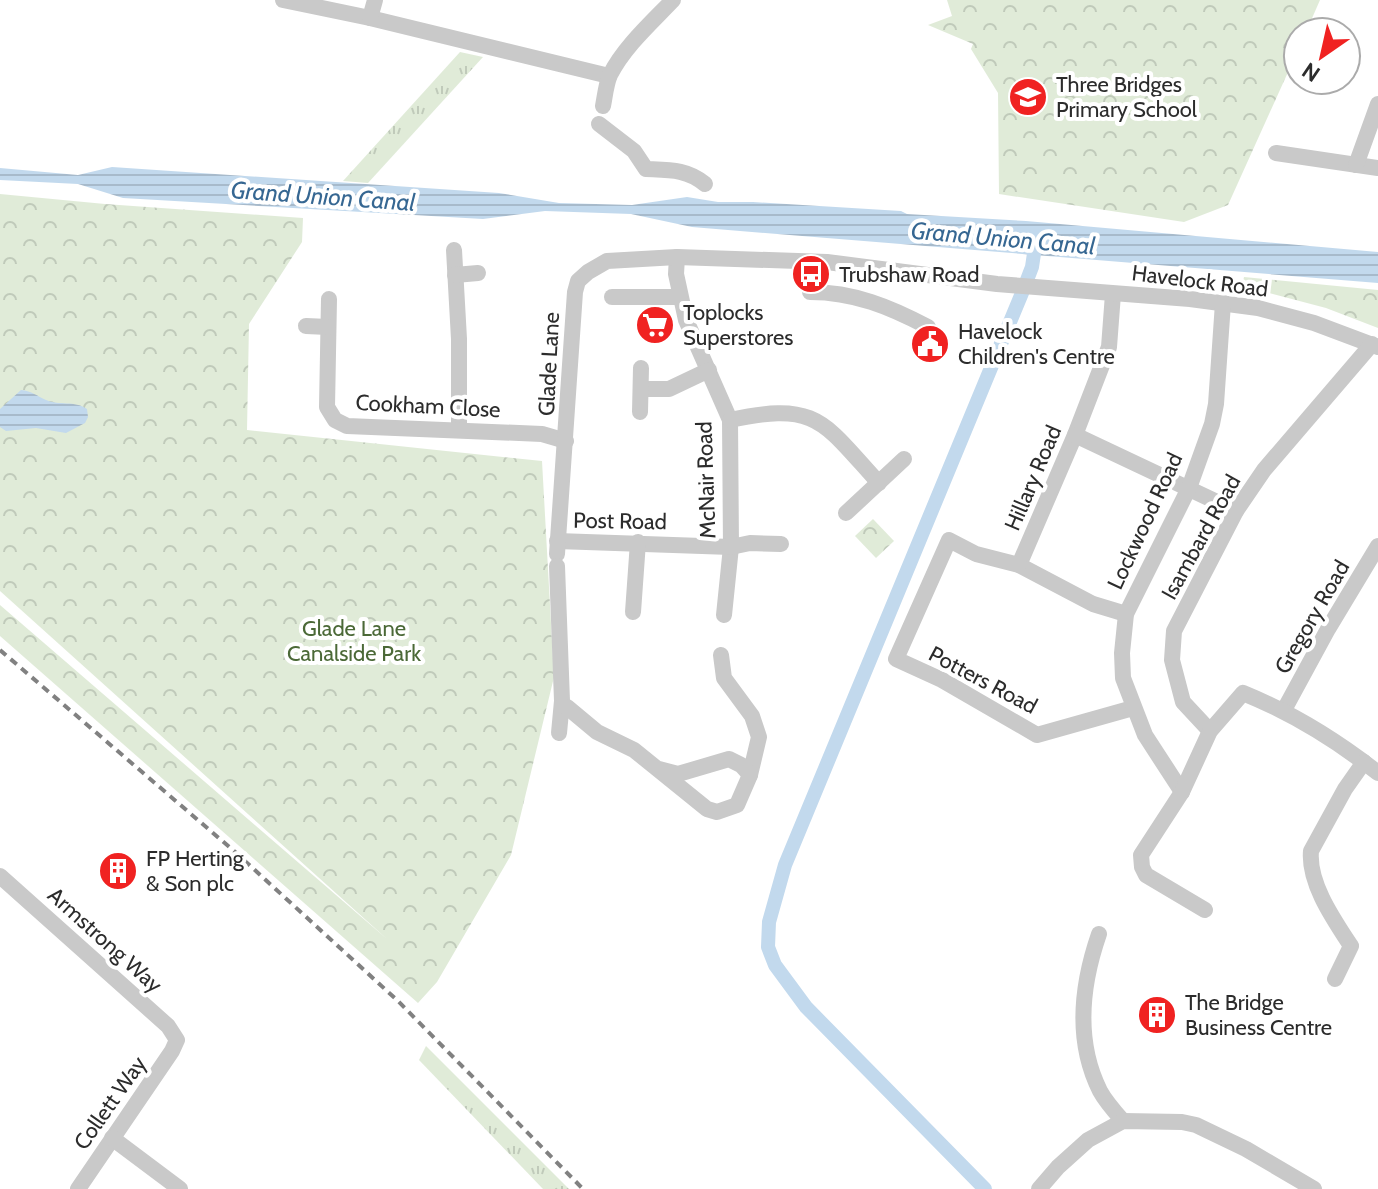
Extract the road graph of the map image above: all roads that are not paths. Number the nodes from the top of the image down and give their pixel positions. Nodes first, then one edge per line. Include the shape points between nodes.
1 (283, 0) edge
2 (375, 0) edge
3 (673, 0) edge
4 (370, 18) junction
5 (609, 76) junction
6 (1378, 104) edge
7 (603, 106) dead end
8 (599, 124) dead end
9 (1276, 153) dead end
10 (1356, 165) junction
11 (1378, 168) edge
12 (705, 184) dead end
13 (454, 250) dead end
14 (677, 257) junction
15 (827, 262) junction
16 (478, 273) dead end
17 (455, 275) junction
18 (1113, 294) junction
19 (612, 297) dead end
20 (680, 297) junction
21 (329, 299) dead end
22 (1223, 303) junction
23 (306, 326) dead end
24 (328, 327) junction
25 (928, 327) dead end
26 (1375, 346) edge
27 (641, 368) dead end
28 (709, 370) junction
29 (641, 389) junction
30 (640, 412) dead end
31 (730, 420) junction
32 (459, 430) junction
33 (1075, 435) junction
34 (566, 441) junction
35 (904, 459) dead end
36 (879, 483) junction
37 (1189, 488) junction
38 (1236, 511) junction
39 (846, 513) dead end
40 (638, 542) junction
41 (781, 544) dead end
42 (1378, 546) edge
43 (731, 547) junction
44 (557, 554) junction
45 (1019, 565) junction
46 (633, 612) dead end
47 (1126, 614) junction
48 (724, 615) dead end
49 (721, 655) dead end
50 (562, 706) junction
51 (1133, 708) junction
52 (1284, 710) junction
53 (1210, 731) junction
54 (559, 733) dead end
55 (759, 745) junction
56 (729, 759) junction
57 (1364, 762) junction
58 (659, 769) junction
59 (1378, 773) edge
60 (750, 775) junction
61 (1182, 792) junction
62 (0, 876) edge
63 (1205, 910) dead end
64 (1099, 934) dead end
65 (1335, 979) dead end
66 (177, 1040) joint
67 (1123, 1121) junction
68 (112, 1138) junction
69 (78, 1189) edge
70 (180, 1189) edge
71 (1039, 1189) edge
72 (1314, 1189) edge

1 - 4 street
2 - 4 street
3 - 5 street
4 - 5 street
5 - 7 street
6 - 10 street
8 - 12 street via 634,151 646,169 677,170
9 - 10 street
10 - 11 street
13 - 17 street
14 - 15 street, Havelock Road
14 - 20 street, McNair Road
14 - 34 street, Glade Lane via 607,261 578,281
15 - 18 street, Havelock Road
15 - 25 street via 817,292 853,295
16 - 17 street
17 - 32 street
18 - 22 street, Havelock Road
18 - 33 street, Hillary Road via 1109,347
19 - 20 street
20 - 28 street, McNair Road
21 - 24 street, Cookham Close
22 - 26 street, Havelock Road via 1314,323
22 - 37 street, Lockwood Road via 1216,404
23 - 24 street
24 - 32 street, Cookham Close via 327,407 335,420 347,426
26 - 38 street, Isambard Road via 1264,470
27 - 29 street
28 - 29 street via 669,389
28 - 31 street, McNair Road
29 - 30 street
31 - 36 street via 767,412 808,415 826,426
31 - 43 street, McNair Road
32 - 34 street, Cookham Close via 542,434
33 - 37 street
33 - 45 street, Hillary Road
34 - 44 street, Glade Lane
35 - 36 street
36 - 39 street
37 - 38 street
37 - 47 street, Lockwood Road
38 - 53 street, Isambard Road via 1174,631 1172,660 1183,702
40 - 43 street, Post Road
40 - 44 street, Post Road
40 - 46 street
41 - 43 street, Post Road
42 - 52 street, Gregory Road
43 - 48 street, McNair Road
44 - 50 street, Glade Lane
45 - 47 street, Hillary Road via 1093,604
45 - 51 street, Potters Road via 976,554 949,540 900,661 1037,735
47 - 51 street, Lockwood Road via 1123,678
49 - 55 street via 724,678 752,716
50 - 54 street, Glade Lane
50 - 58 street
51 - 61 street, Lockwood Road
52 - 53 street via 1243,693
52 - 57 street
53 - 61 street
55 - 56 street
55 - 60 street
56 - 58 street via 678,774
56 - 60 street
57 - 59 street
57 - 65 street via 1311,851 1321,892 1351,946
58 - 60 street via 717,812 737,805
61 - 63 street via 1141,855 1142,867 1153,880
62 - 66 street, Armstrong Way via 168,1026
64 - 67 street via 1084,995 1083,1036 1101,1094
66 - 68 street, Collett Way
67 - 71 street via 1088,1140
67 - 72 street via 1196,1125
68 - 69 street, Collett Way
68 - 70 street

